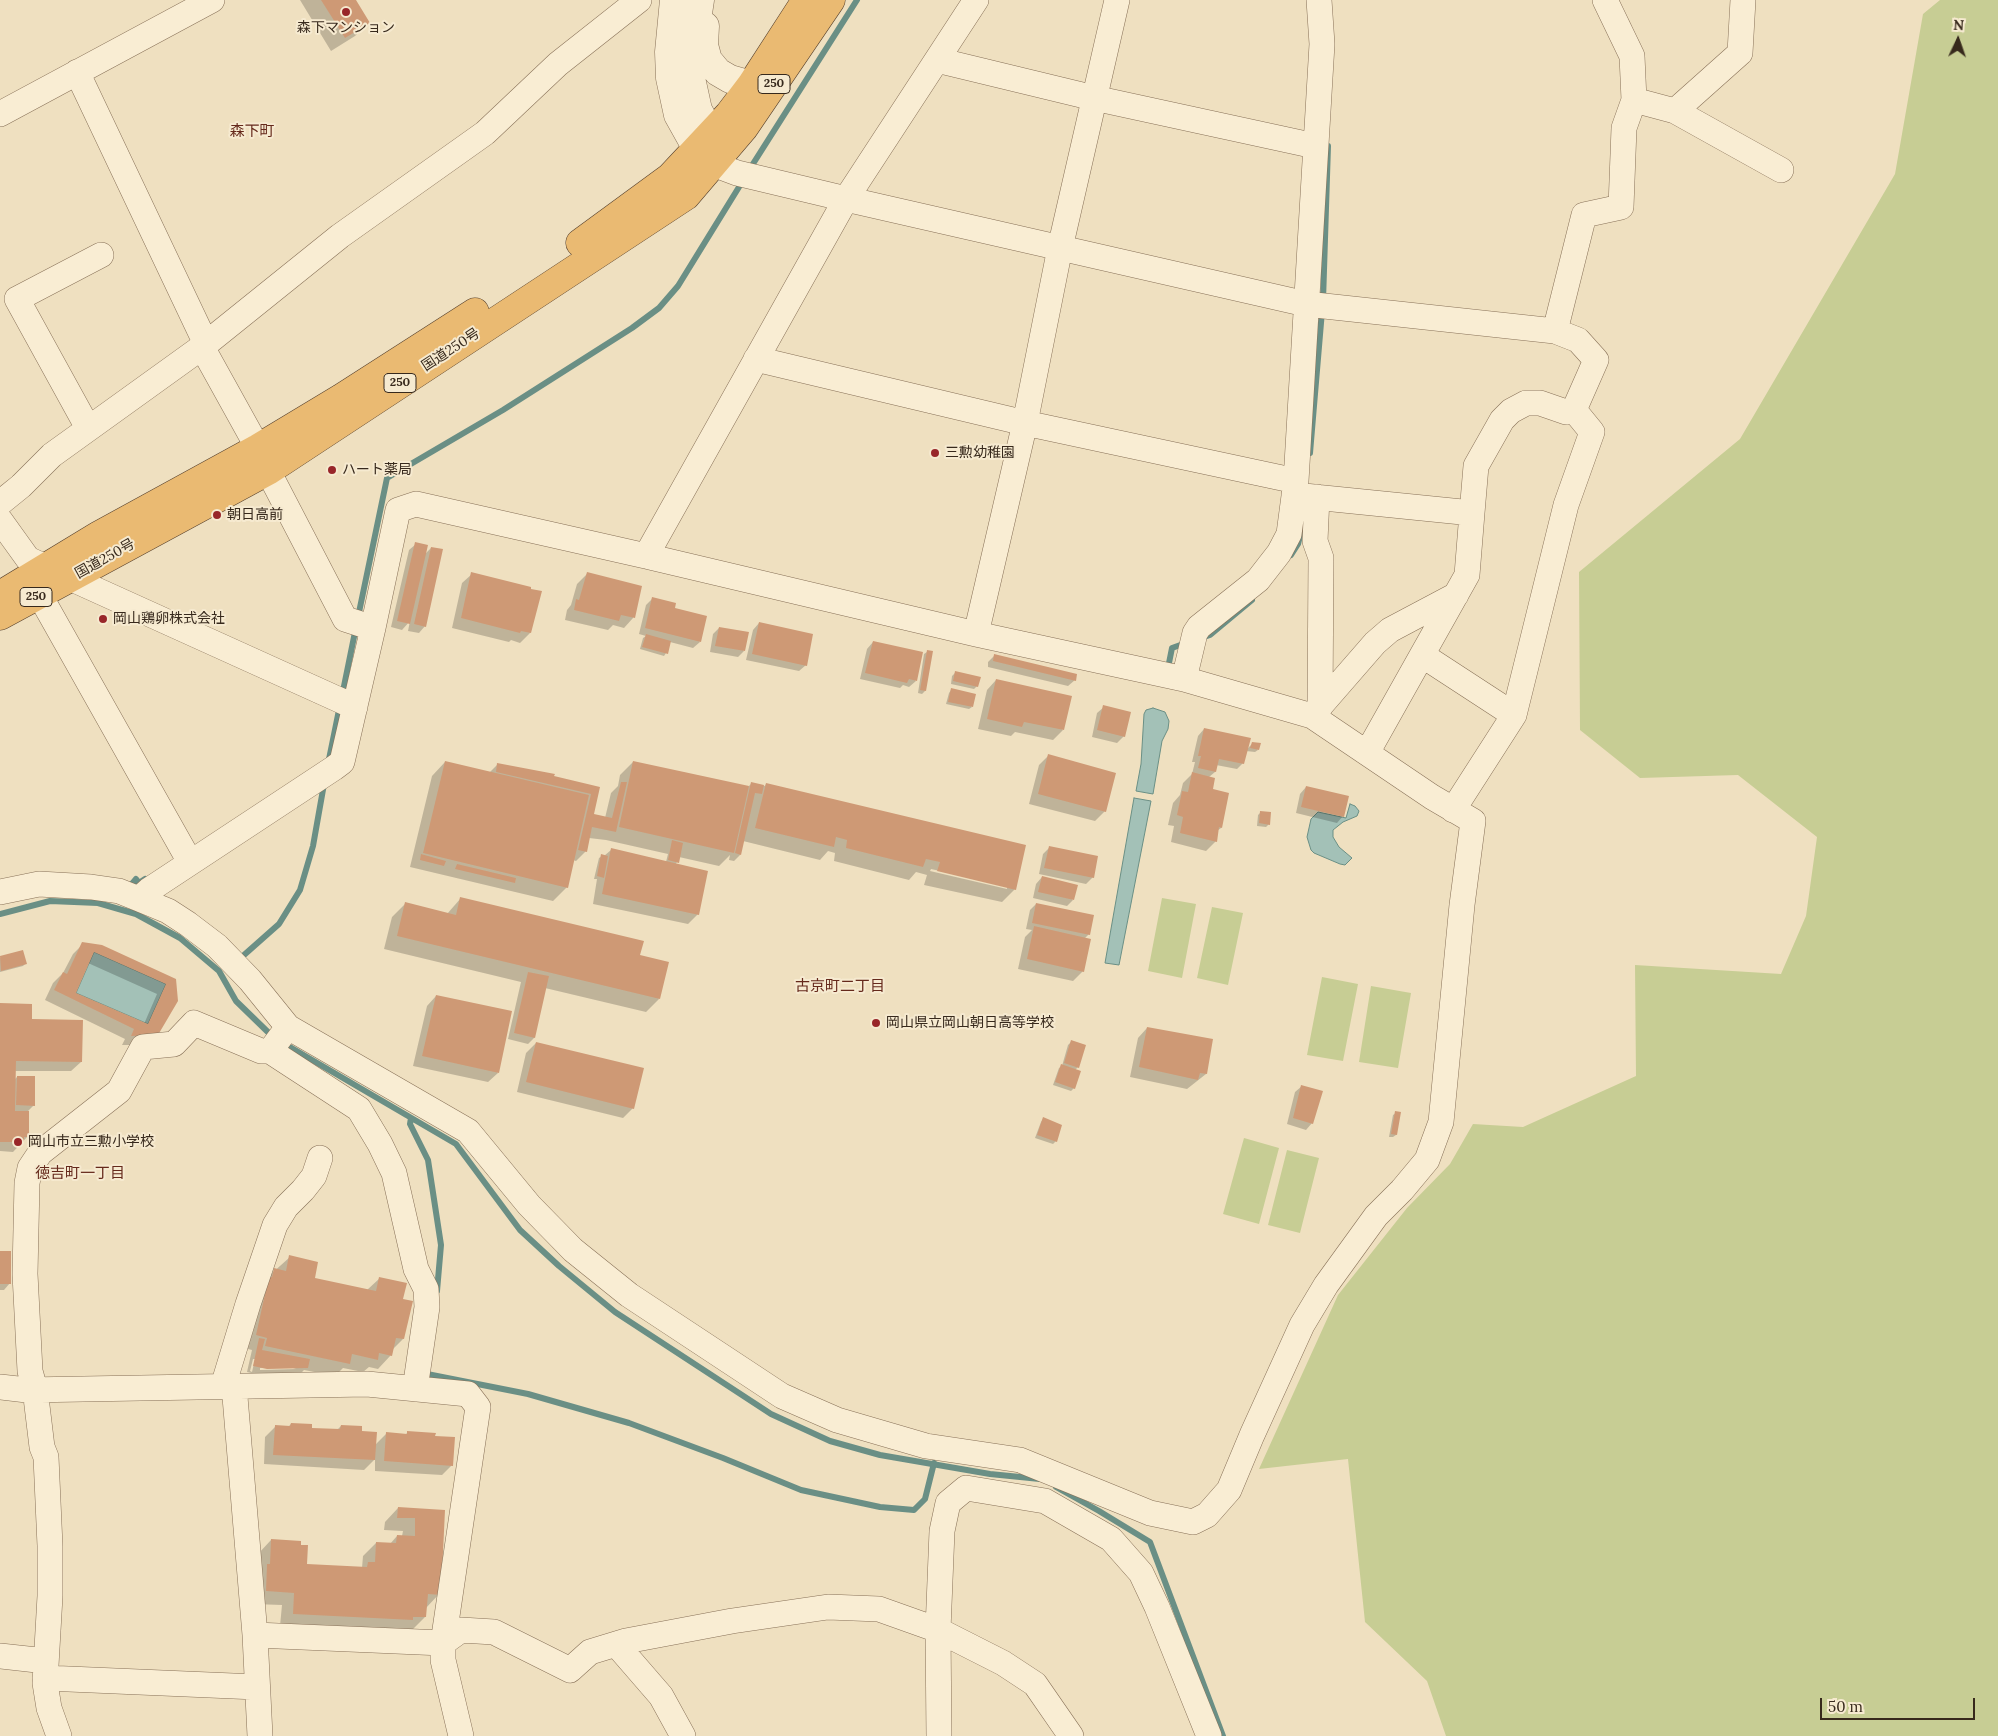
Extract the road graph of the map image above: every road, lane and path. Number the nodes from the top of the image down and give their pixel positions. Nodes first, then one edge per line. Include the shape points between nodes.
1 (212, 0) edge
2 (639, 0) edge
3 (674, 0) edge
4 (700, 0) edge
5 (707, 0) edge
6 (806, 0) edge
7 (830, 0) edge
8 (976, 0) edge
9 (1116, 0) edge
10 (1605, 0) edge
11 (1743, 0) edge
12 (1316, 1) edge
13 (937, 60) junction
14 (77, 72) junction
15 (751, 86) junction
16 (1094, 98) junction
17 (1634, 100) junction
18 (1675, 111) junction
19 (0, 114) edge
20 (1315, 146) junction
21 (707, 149) junction
22 (1781, 170) dead end
23 (846, 199) junction
24 (1060, 248) junction
25 (101, 255) dead end
26 (1316, 305) junction
27 (1555, 331) junction
28 (204, 345) junction
29 (756, 359) junction
30 (1574, 410) junction
31 (1025, 423) junction
32 (88, 428) junction
33 (263, 460) junction
34 (1304, 493) junction
35 (0, 502) edge
36 (1472, 513) junction
37 (0, 520) edge
38 (0, 546) edge
39 (646, 556) junction
40 (43, 575) junction
41 (0, 595) edge
42 (1456, 596) junction
43 (0, 616) edge
44 (362, 624) junction
45 (976, 634) junction
46 (1190, 656) junction
47 (1422, 656) junction
48 (346, 702) junction
49 (1316, 712) junction
50 (1514, 715) junction
51 (1367, 754) junction
52 (1453, 810) junction
53 (190, 862) junction
54 (0, 892) edge
55 (139, 899) junction
56 (278, 1040) junction
57 (320, 1158) dead end
58 (228, 1386) junction
59 (0, 1387) edge
60 (35, 1389) junction
61 (414, 1389) junction
62 (1021, 1478) junction
63 (938, 1630) junction
64 (255, 1635) junction
65 (443, 1642) junction
66 (616, 1644) junction
67 (0, 1656) edge
68 (41, 1665) junction
69 (257, 1687) junction
70 (59, 1736) edge
71 (260, 1736) edge
72 (462, 1736) edge
73 (683, 1736) edge
74 (939, 1736) edge
75 (1071, 1736) edge
76 (1210, 1736) edge

1 - 14 street
2 - 28 street via 558,64 485,133 340,236
3 - 21 street via 670,78 678,116
4 - 21 street via 691,78
5 - 15 street via 704,45 708,60 718,72
6 - 15 highway, 国道250号 / 250
7 - 21 highway, 国道250号 / 250 via 744,128
8 - 13 street
9 - 16 street
10 - 17 street via 1632,56
11 - 18 street via 1740,53
12 - 20 street via 1322,44
13 - 16 street
13 - 23 street
14 - 19 street
14 - 28 street
15 - 21 highway, 国道250号 / 250
16 - 20 street
16 - 24 street
17 - 18 street
17 - 27 street via 1624,128 1621,207 1584,215
18 - 22 street
20 - 26 street
21 - 23 street via 737,173
21 - 33 highway, 国道250号 / 250 via 598,232 341,398
23 - 24 street
23 - 29 street
24 - 26 street
24 - 31 street
25 - 32 street via 16,299
26 - 27 street
26 - 34 street
27 - 30 street via 1578,340 1596,360
28 - 32 street
28 - 33 street
29 - 31 street
29 - 39 street
30 - 36 street via 1566,412 1540,403 1526,403 1511,410 1476,466
30 - 50 street via 1592,432 1566,505
31 - 34 street
31 - 45 street
32 - 35 street via 52,455
33 - 40 highway, 国道250号 / 250 via 99,535
33 - 44 street via 345,619
34 - 36 street
34 - 46 street via 1280,553 1258,580 1199,626
34 - 49 street via 1321,558
36 - 42 street via 1467,575
37 - 40 street
38 - 40 street
39 - 44 street via 416,504 398,510
39 - 45 street
40 - 41 highway, 国道250号 / 250
40 - 43 highway, 国道250号 / 250
40 - 48 street
40 - 53 street
42 - 47 street
42 - 49 street via 1390,630
44 - 48 street
45 - 46 street
46 - 49 street
47 - 50 street
47 - 51 street
48 - 53 street via 342,762
49 - 51 street
50 - 52 street
51 - 52 street
52 - 62 street via 1473,821 1441,1122 1427,1160 1376,1216 1302,1325 1230,1490 1207,1515 1193,1522 1150,1514
53 - 55 street
54 - 55 street via 39,884 64,884 119,891
55 - 56 street via 168,911 217,946 250,980
56 - 60 street via 261,1052 194,1023 174,1044 143,1047 119,1091 40,1153 30,1168 27,1182 25,1274 30,1371
56 - 61 street via 359,1110 394,1173 416,1269 426,1289 427,1307
56 - 62 street via 468,1131 529,1205 573,1250 629,1294 782,1396 837,1420
57 - 58 street via 314,1176 286,1207 275,1225 248,1304
58 - 60 street
58 - 61 street via 367,1384
58 - 64 street
59 - 60 street
60 - 68 street via 46,1457 49,1536 50,1596
61 - 65 street via 468,1394 478,1408
62 - 63 street via 966,1488 948,1503 942,1531
62 - 76 street via 1045,1501 1111,1539 1141,1574
63 - 66 street via 879,1609 828,1608 732,1621
63 - 74 street
63 - 75 street via 1003,1662 1035,1684
64 - 65 street
64 - 69 street
65 - 66 street via 461,1630 494,1632 570,1670 590,1652
65 - 72 street via 443,1660
66 - 73 street via 661,1696
67 - 68 street
68 - 69 street
68 - 70 street via 49,1708
69 - 71 street

